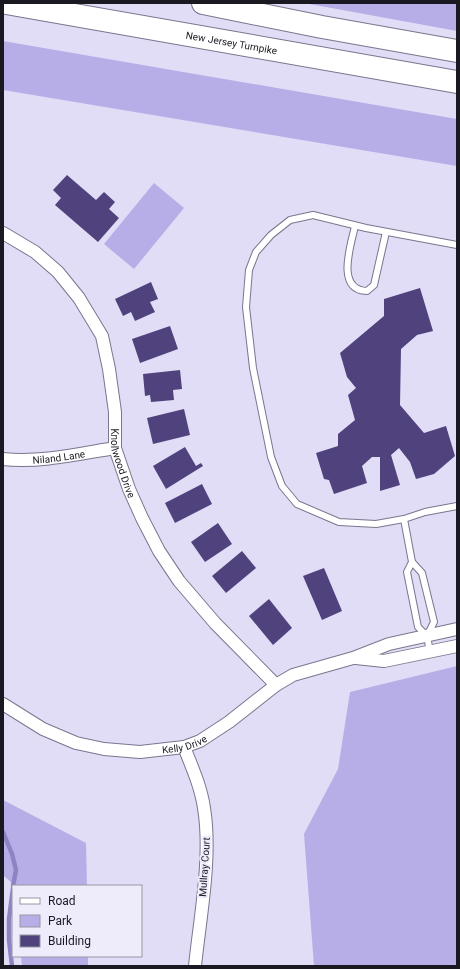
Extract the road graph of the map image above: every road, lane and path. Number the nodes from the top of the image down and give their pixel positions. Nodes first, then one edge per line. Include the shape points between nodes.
1 (6, 3) edge
2 (203, 3) edge
3 (457, 51) edge
4 (457, 82) edge
5 (355, 226) junction
6 (386, 232) junction
7 (3, 233) edge
8 (457, 245) edge
9 (115, 448) junction
10 (3, 459) edge
11 (457, 506) edge
12 (404, 519) junction
13 (412, 562) junction
14 (457, 629) edge
15 (426, 636) junction
16 (457, 646) edge
17 (430, 652) junction
18 (353, 658) junction
19 (276, 685) junction
20 (3, 704) edge
21 (184, 747) junction
22 (195, 966) edge

1 - 4 highway, New Jersey Turnpike
2 - 3 highway
5 - 6 lane
5 - 6 lane via 347,265 348,276 353,287 361,291 367,291 374,285
5 - 12 lane via 313,215 290,220 271,234 256,252 248,270 246,307 252,368 271,457 282,486 297,504 339,522 376,524
6 - 8 lane
7 - 9 street, Knollwood Drive via 35,252 58,272 79,298 102,336 115,412
9 - 10 street, Niland Lane via 37,460
9 - 19 street, Knollwood Drive via 128,489 159,551 179,581 215,623
11 - 12 lane
12 - 13 lane
13 - 15 lane via 407,572 418,627
13 - 15 lane via 422,573 434,622
14 - 15 street, Kelly Drive
15 - 17 lane
15 - 18 street, Kelly Drive via 389,644
16 - 17 street, Kelly Drive
17 - 18 street, Kelly Drive via 384,661
18 - 19 street, Kelly Drive via 293,675
19 - 21 street, Kelly Drive via 230,722 200,741
20 - 21 street, Kelly Drive via 43,729 76,743 104,749 140,752
21 - 22 street, Mullray Court via 204,807 207,838

